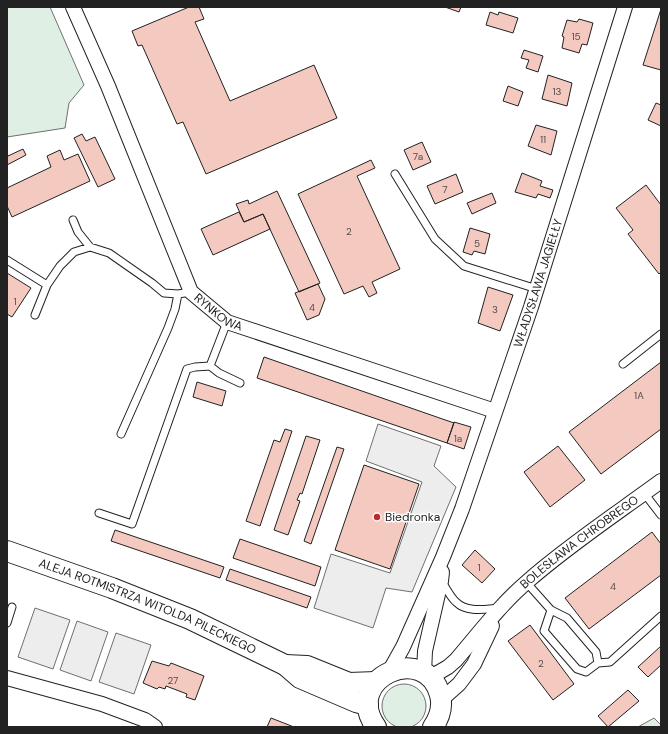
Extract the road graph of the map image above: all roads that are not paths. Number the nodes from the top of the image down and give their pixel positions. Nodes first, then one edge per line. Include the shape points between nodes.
1 (73, 7) edge
2 (625, 7) edge
3 (395, 174) dead end
4 (73, 220) dead end
5 (90, 247) junction
6 (7, 260) edge
7 (47, 285) junction
8 (537, 289) junction
9 (184, 293) junction
10 (35, 315) dead end
11 (226, 322) junction
12 (661, 334) edge
13 (623, 364) dead end
14 (210, 366) junction
15 (240, 383) dead end
16 (495, 411) junction
17 (121, 434) dead end
18 (661, 481) edge
19 (644, 493) junction
20 (100, 513) dead end
21 (661, 515) edge
22 (7, 551) edge
23 (443, 557) junction
24 (441, 581) junction
25 (526, 582) junction
26 (12, 607) dead end
27 (502, 607) junction
28 (551, 610) junction
29 (661, 616) edge
30 (7, 623) edge
31 (598, 663) junction
32 (285, 665) junction
33 (427, 675) junction
34 (382, 677) junction
35 (7, 678) edge
36 (441, 716) edge
37 (372, 720) edge
38 (155, 727) edge

1 - 9 street, RYNKOWA via 108,86
2 - 8 street, WŁADYSŁAWA JAGIEŁŁY
3 - 8 lane via 434,239 464,266
4 - 5 lane via 78,232
5 - 7 lane via 74,252
5 - 9 lane via 109,253 164,293
6 - 7 lane
7 - 10 lane
8 - 16 street, WŁADYSŁAWA JAGIEŁŁY
9 - 11 street, RYNKOWA
9 - 17 lane
11 - 14 lane
11 - 16 street, RYNKOWA
12 - 13 lane
14 - 15 lane
14 - 20 lane via 187,369 132,524
16 - 23 street, WŁADYSŁAWA JAGIEŁŁY
18 - 19 street, BOLESŁAWA CHROBREGO
19 - 21 lane
19 - 25 street, BOLESŁAWA CHROBREGO
22 - 32 street, ALEJA ROTMISTRZA WITOLDA PILECKIEGO via 190,619
23 - 24 street, WŁADYSŁAWA JAGIEŁŁY
23 - 34 street, WŁADYSŁAWA JAGIEŁŁY via 402,647
24 - 27 lane via 456,602 466,608 477,610
24 - 33 street, WŁADYSŁAWA JAGIEŁŁY via 425,651
25 - 27 street, BOLESŁAWA CHROBREGO
25 - 28 lane
26 - 30 lane
27 - 33 street, BOLESŁAWA CHROBREGO via 456,660 448,667
27 - 36 street, BOLESŁAWA CHROBREGO via 474,664
28 - 31 lane via 567,618 596,652
28 - 31 lane via 544,631 577,669 586,672
29 - 31 lane via 610,662
32 - 34 street, ALEJA ROTMISTRZA WITOLDA PILECKIEGO via 307,666 349,683
32 - 37 street, ALEJA ROTMISTRZA WITOLDA PILECKIEGO via 300,678 356,702
33 - 34 street, ALEJA ROTMISTRZA WITOLDA PILECKIEGO via 407,668 398,669
33 - 36 street via 435,684
34 - 37 street via 372,689
35 - 38 street via 102,704 145,720

